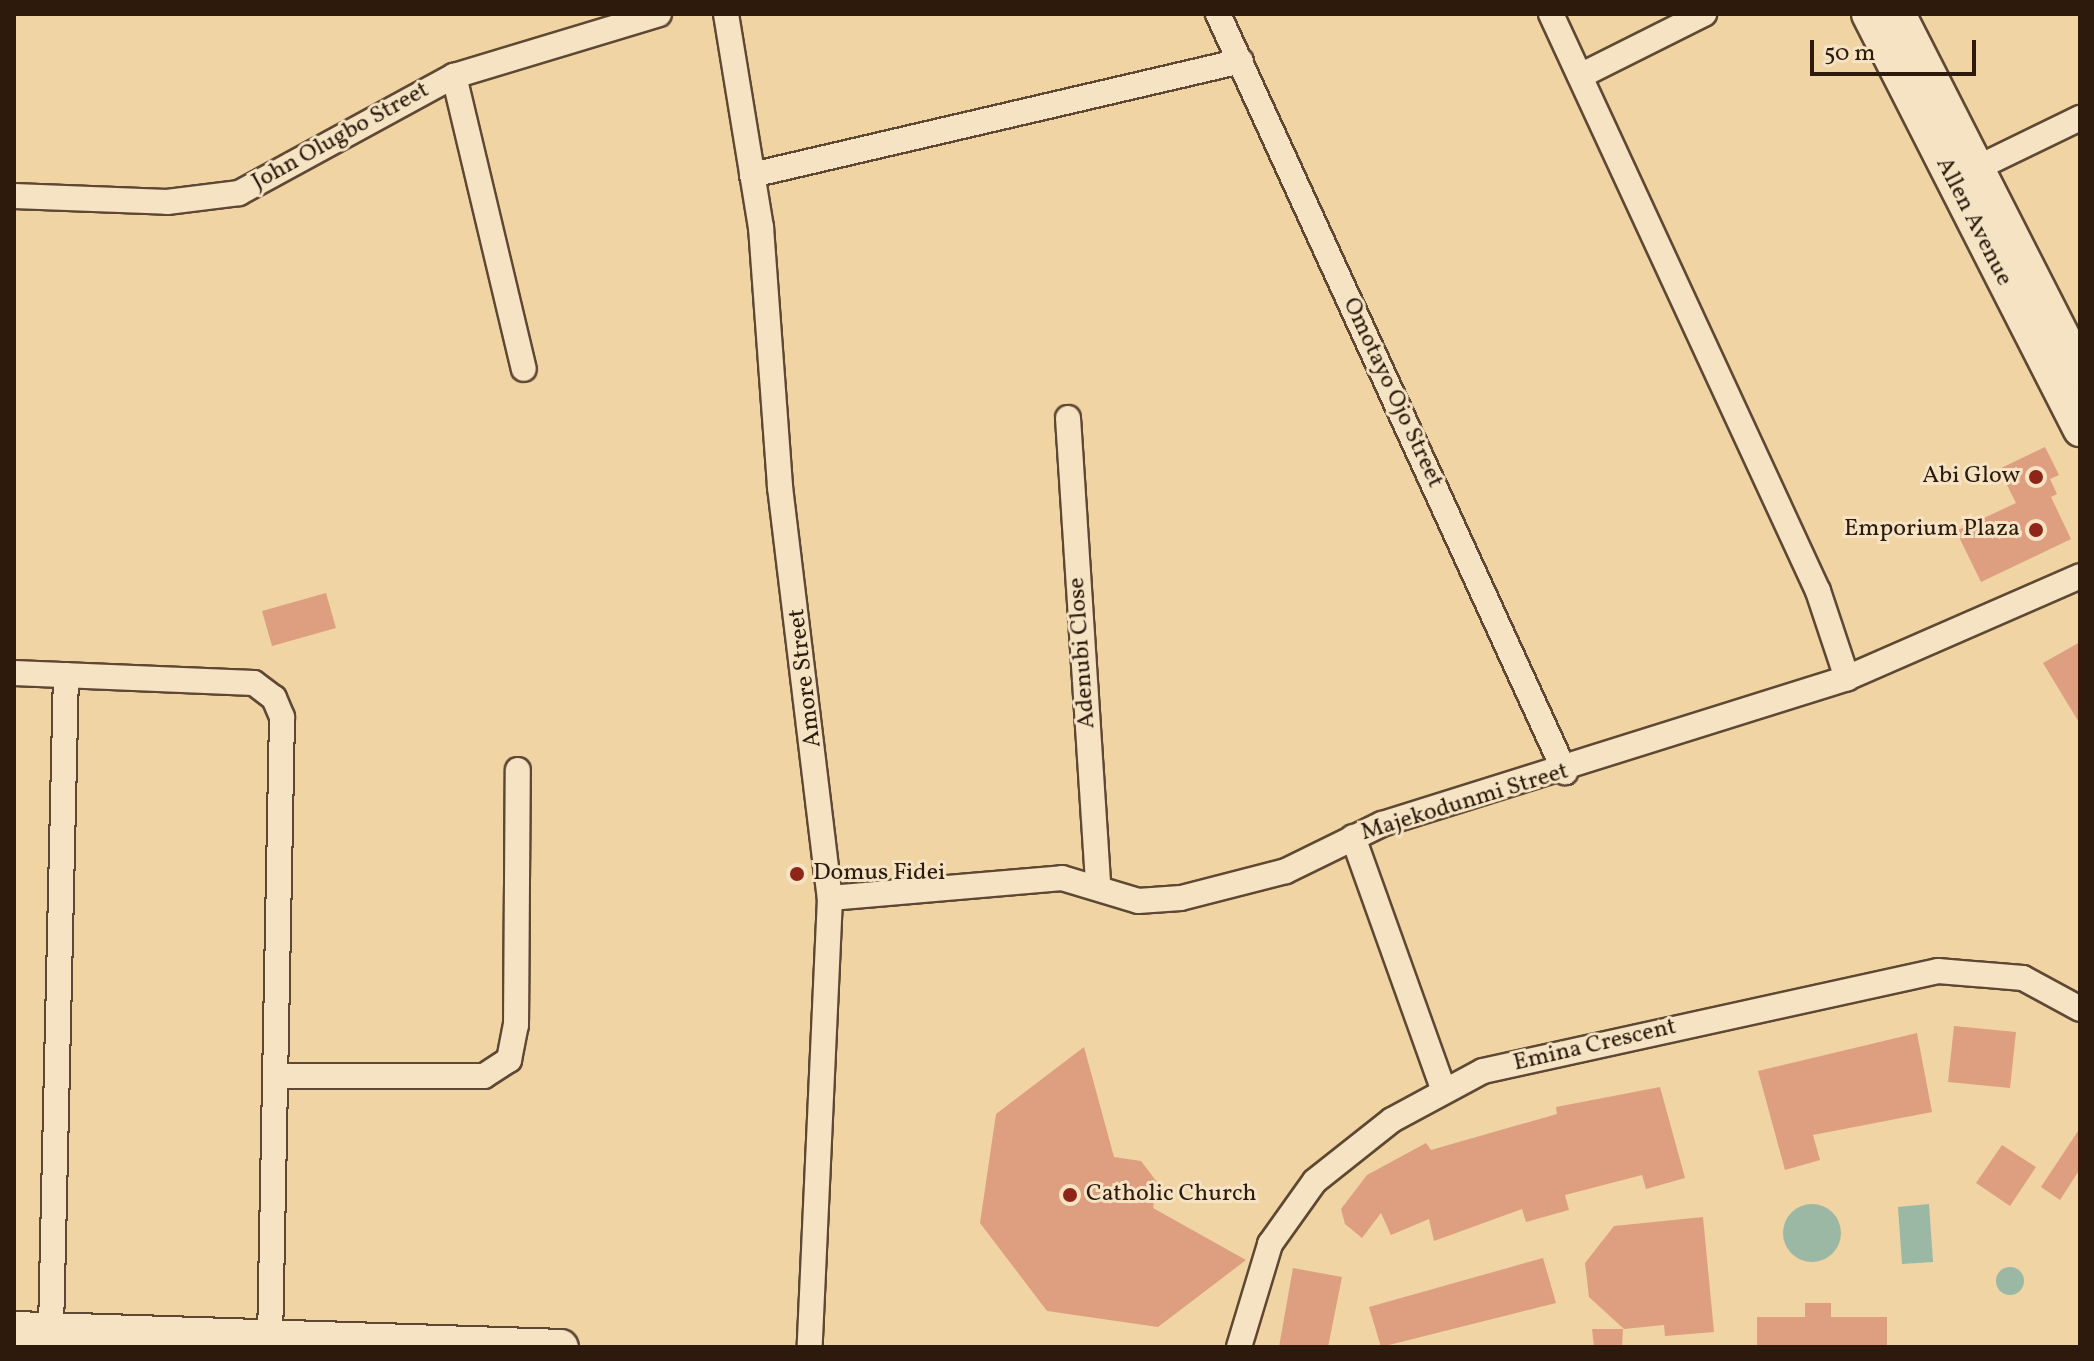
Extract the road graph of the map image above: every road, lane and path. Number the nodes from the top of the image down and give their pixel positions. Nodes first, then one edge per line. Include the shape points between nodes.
1 (659, 14) edge
2 (726, 14) edge
3 (1218, 14) edge
4 (1551, 14) edge
5 (1704, 14) edge
6 (1869, 14) edge
7 (1898, 14) edge
8 (1241, 61) junction
9 (454, 76) junction
10 (1580, 76) junction
11 (2080, 118) edge
12 (1975, 169) junction
13 (752, 175) junction
14 (14, 196) edge
15 (524, 369) dead end
16 (2080, 371) edge
17 (1068, 418) dead end
18 (2080, 429) edge
19 (2080, 576) edge
20 (14, 673) edge
21 (66, 675) junction
22 (1847, 678) junction
23 (518, 770) dead end
24 (1565, 772) junction
25 (1353, 837) junction
26 (1098, 887) junction
27 (830, 898) junction
28 (2080, 1009) edge
29 (278, 1076) junction
30 (1443, 1089) junction
31 (14, 1329) edge
32 (51, 1329) junction
33 (270, 1341) junction
34 (561, 1347) edge
35 (810, 1347) edge
36 (1239, 1347) edge

1 - 9 street, John Olugbo Street
2 - 13 street, Amore Street via 740,66
3 - 8 street, Omotayo Ojo Street
4 - 10 street
5 - 10 street
6 - 18 main road, Allen Avenue
7 - 12 main road, Allen Avenue
8 - 13 street
8 - 24 street, Omotayo Ojo Street
9 - 14 street, John Olugbo Street via 239,193 167,202
9 - 15 street
10 - 22 street via 1818,591
11 - 12 street
12 - 16 main road, Allen Avenue
13 - 27 street, Amore Street
17 - 26 street, Adenubi Close
19 - 22 street, Majekodunmi Street
20 - 21 street
21 - 29 street via 254,683 274,698 282,717
21 - 32 street
22 - 24 street, Majekodunmi Street
23 - 29 street via 516,1025 509,1060 484,1076
24 - 25 street, Majekodunmi Street
25 - 26 street, Majekodunmi Street via 1286,871 1181,898 1138,901
25 - 30 street
26 - 27 street, Majekodunmi Street via 1062,878
27 - 35 street, Amore Street
28 - 30 street, Emina Crescent via 2023,978 1938,971 1483,1071
29 - 33 street
30 - 36 street, Emina Crescent via 1315,1181 1270,1244
31 - 32 main road
32 - 33 main road
33 - 34 main road

